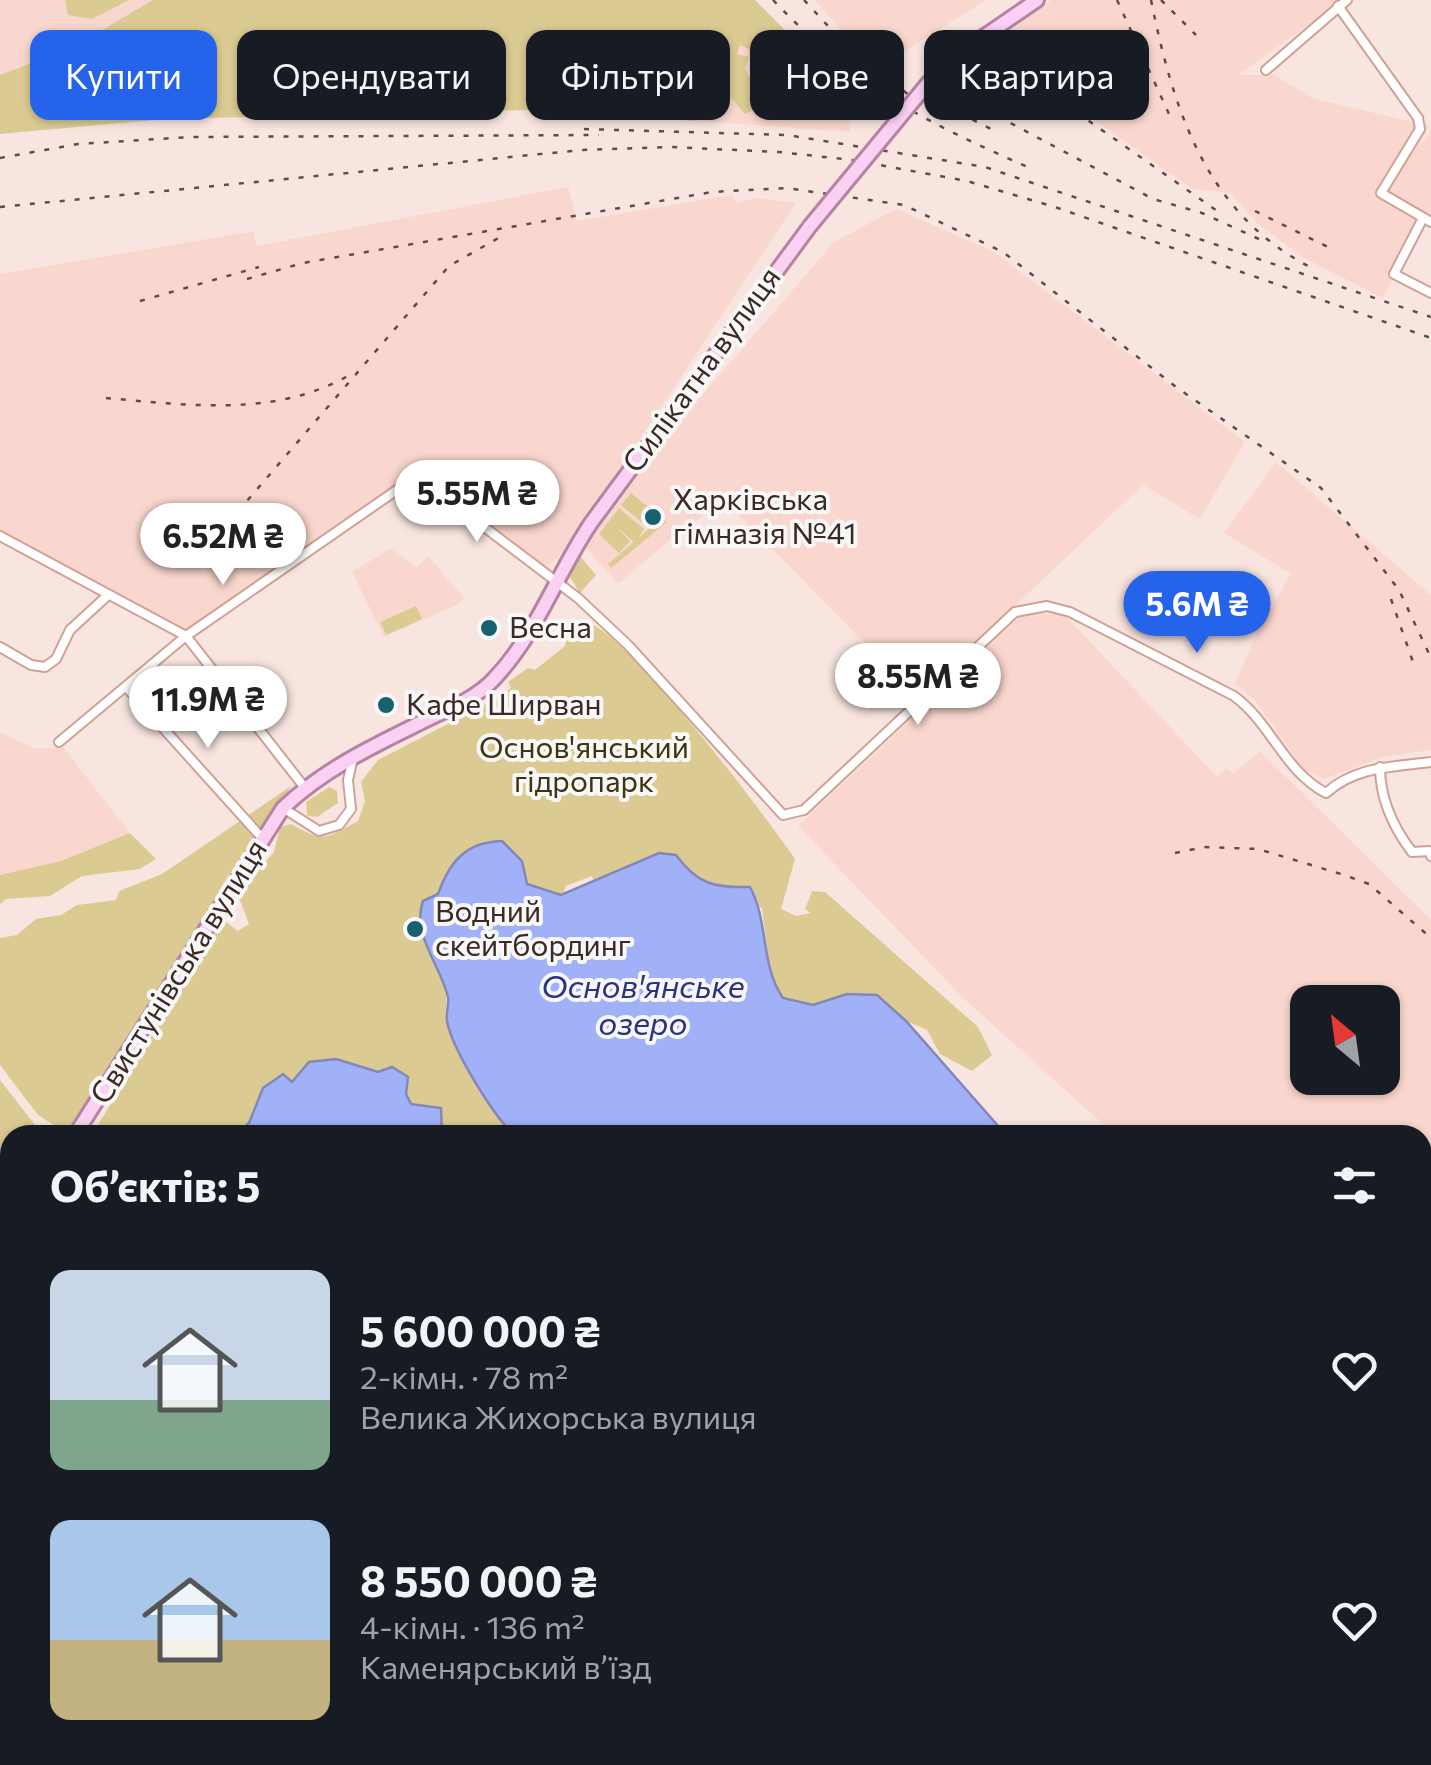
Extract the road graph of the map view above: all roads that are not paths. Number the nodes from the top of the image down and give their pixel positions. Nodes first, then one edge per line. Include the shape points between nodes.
1 (1037, 0) edge
2 (1347, 0) edge
3 (1338, 6) junction
4 (1266, 70) dead end
5 (1431, 117) edge
6 (1418, 118) junction
7 (1427, 220) edge
8 (1431, 294) edge
9 (0, 536) edge
10 (559, 580) junction
11 (108, 594) junction
12 (186, 636) junction
13 (0, 647) edge
14 (128, 688) junction
15 (59, 742) dead end
16 (354, 756) junction
17 (1431, 762) edge
18 (1380, 767) junction
19 (305, 788) junction
20 (283, 808) junction
21 (262, 838) junction
22 (1431, 856) edge
23 (82, 1125) edge

1 - 10 main road, Силікатна вулиця, bridge via 929,82 810,226 590,524
2 - 3 street
3 - 4 street
3 - 6 street
5 - 6 street
6 - 7 street via 1420,129 1381,193
7 - 8 street via 1394,274
9 - 11 street
10 - 12 street via 417,476
10 - 16 main road, Силікатна вулиця via 550,604 492,681
10 - 18 street via 628,645 783,815 804,810 1028,606 1070,612 1234,696 1252,710 1298,775 1326,792
11 - 12 street
11 - 13 street via 70,630 46,668
12 - 14 street
12 - 19 street
14 - 15 street
14 - 21 street
16 - 19 main road, Силікатна вулиця
16 - 20 street via 351,809 339,825 319,830
17 - 18 street
18 - 22 street via 1380,789 1399,835 1412,852
19 - 20 main road, Силікатна вулиця
20 - 21 main road, Свистунівська вулиця
21 - 23 main road, Свистунівська вулиця

